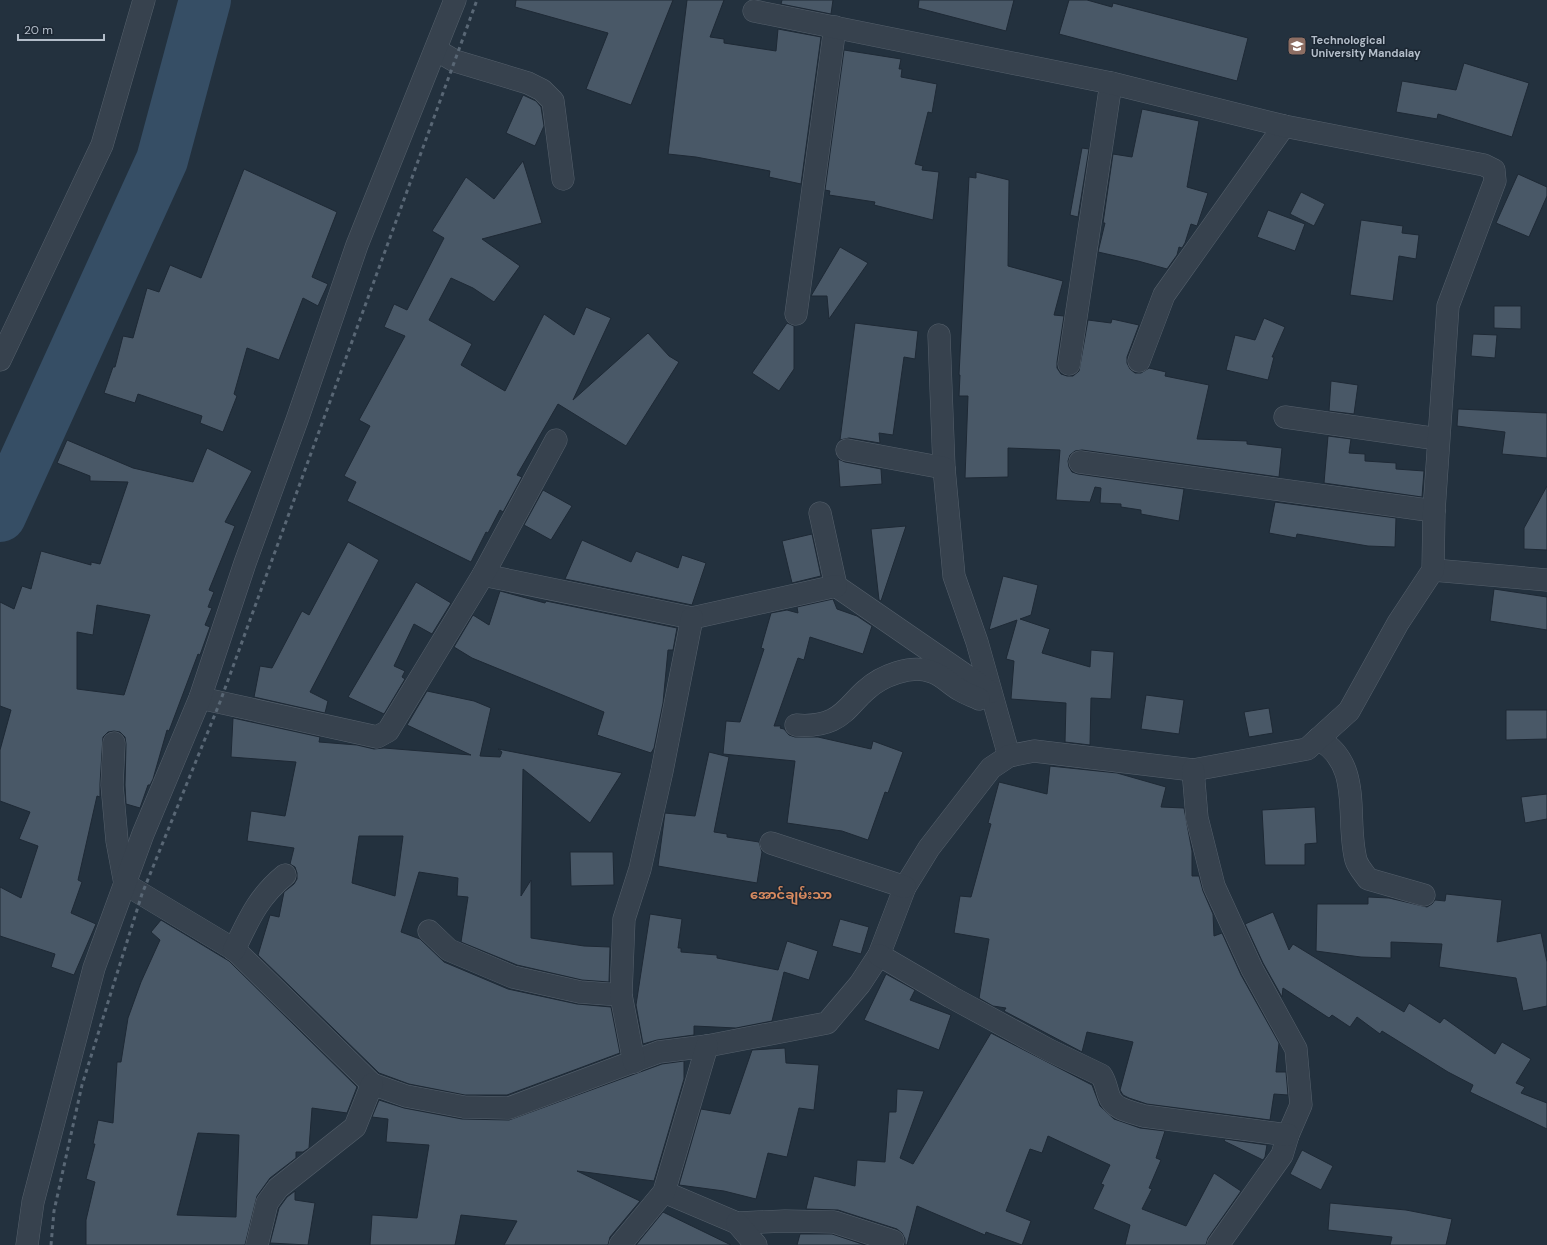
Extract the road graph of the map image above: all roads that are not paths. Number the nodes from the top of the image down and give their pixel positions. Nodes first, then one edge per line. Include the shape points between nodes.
1 (144, 0) edge
2 (455, 0) edge
3 (782, 8) edge
4 (754, 11) dead end
5 (835, 27) junction
6 (436, 50) junction
7 (1111, 83) junction
8 (1284, 126) junction
9 (563, 179) dead end
10 (796, 314) dead end
11 (938, 335) dead end
12 (0, 360) edge
13 (1139, 361) dead end
14 (1069, 364) dead end
15 (1285, 417) dead end
16 (1438, 439) junction
17 (556, 440) dead end
18 (848, 450) dead end
19 (1080, 462) dead end
20 (944, 468) junction
21 (1434, 511) junction
22 (820, 513) dead end
23 (1433, 570) junction
24 (484, 575) junction
25 (1547, 580) edge
26 (836, 586) junction
27 (692, 618) junction
28 (200, 698) junction
29 (992, 699) junction
30 (796, 725) dead end
31 (1318, 739) junction
32 (114, 743) dead end
33 (1009, 756) junction
34 (1193, 770) junction
35 (771, 843) dead end
36 (285, 875) dead end
37 (125, 884) junction
38 (905, 887) junction
39 (1424, 895) dead end
40 (429, 931) dead end
41 (234, 950) junction
42 (879, 955) junction
43 (621, 995) junction
44 (706, 1046) junction
45 (634, 1062) junction
46 (372, 1084) junction
47 (1288, 1135) junction
48 (664, 1192) junction
49 (737, 1223) junction
50 (893, 1241) dead end
51 (27, 1245) edge
52 (257, 1245) edge
53 (620, 1245) edge
54 (756, 1245) edge
55 (1218, 1245) edge

1 - 12 street via 102,145
2 - 6 street
3 - 4 street
3 - 5 street
5 - 7 street
5 - 10 street
6 - 9 street via 455,61 528,83 542,90 553,101
6 - 28 street via 357,245
7 - 8 street
7 - 14 street
8 - 13 street via 1164,295
8 - 16 street via 1484,165 1494,170 1495,181 1448,306
11 - 20 street
15 - 16 street
16 - 21 street
17 - 24 street
18 - 20 street
19 - 21 street
20 - 29 street via 954,576 977,642
21 - 23 street
22 - 26 street
23 - 25 street
23 - 31 street via 1398,623 1349,711
24 - 27 street
24 - 28 street via 399,715 388,731 377,737
26 - 27 street
26 - 29 street
27 - 43 street via 640,869 624,919
28 - 37 street via 143,834
29 - 30 street via 960,690 932,672 914,670 900,672 878,681 832,720 810,726
29 - 33 street
31 - 34 street via 1307,749
31 - 39 street via 1328,744 1342,762 1351,798 1356,862 1368,879
32 - 37 street via 112,785 117,841
33 - 34 street via 1034,752
33 - 38 street via 991,768 929,848
34 - 47 street via 1197,818 1214,886 1252,969 1296,1049 1301,1105
35 - 38 street
36 - 41 street via 257,904
37 - 41 street
37 - 51 street via 94,968 33,1202
38 - 42 street
40 - 43 street via 449,950 513,977 580,992
41 - 46 street
42 - 44 street via 860,984 826,1023
42 - 47 street via 958,1001 1101,1075 1114,1104 1123,1109 1144,1116
43 - 45 street
44 - 45 street via 659,1052
44 - 48 street
45 - 46 street via 509,1108 464,1108 406,1096
46 - 52 street via 354,1127 278,1188 267,1203
47 - 55 street via 1282,1155
48 - 49 street
48 - 53 street
49 - 50 street via 834,1222
49 - 54 street

